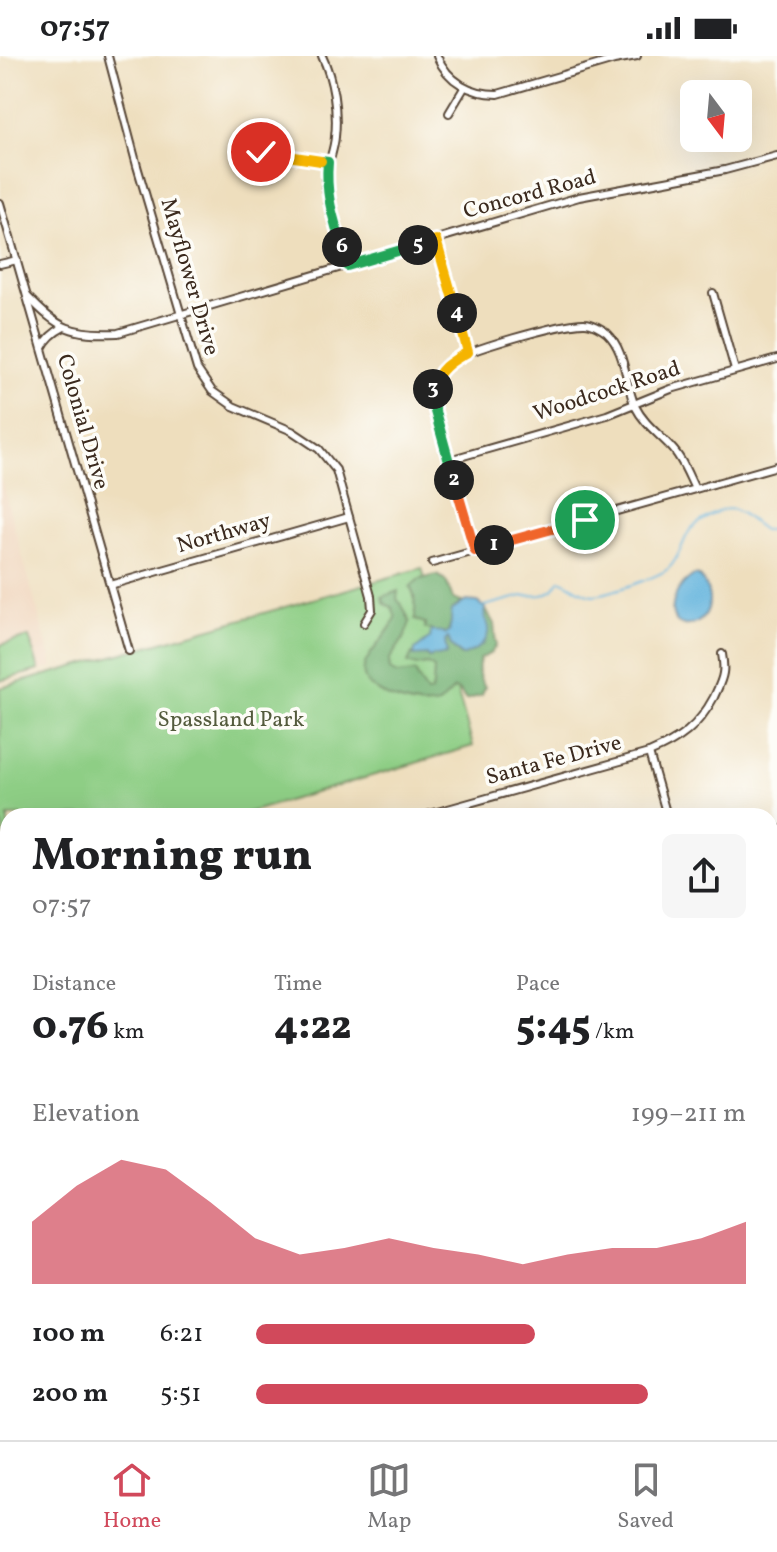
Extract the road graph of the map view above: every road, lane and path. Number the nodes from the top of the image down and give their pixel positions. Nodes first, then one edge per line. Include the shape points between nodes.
1 (108, 56) edge
2 (322, 56) edge
3 (437, 56) edge
4 (637, 56) edge
5 (464, 88) junction
6 (449, 113) dead end
7 (261, 152) dead end
8 (777, 156) edge
9 (328, 162) junction
10 (0, 203) edge
11 (436, 240) junction
12 (17, 260) junction
13 (0, 264) edge
14 (347, 266) junction
15 (713, 293) dead end
16 (27, 296) junction
17 (181, 315) junction
18 (64, 327) junction
19 (42, 348) junction
20 (468, 352) junction
21 (777, 359) edge
22 (735, 370) junction
23 (634, 403) junction
24 (449, 460) junction
25 (777, 466) edge
26 (695, 489) junction
27 (349, 517) junction
28 (475, 551) junction
29 (432, 563) dead end
30 (110, 585) junction
31 (364, 623) dead end
32 (129, 651) dead end
33 (722, 654) dead end
34 (649, 753) junction
35 (461, 808) edge
36 (665, 808) edge

1 - 17 street, Mayflower Drive
2 - 9 street via 334,104 335,138
3 - 5 street
4 - 5 street via 510,92
5 - 6 street
7 - 9 street
8 - 11 street, Concord Road via 579,197
9 - 14 street via 328,198
10 - 12 street, Colonial Drive
11 - 14 street, Concord Road
11 - 20 street
12 - 13 street
12 - 16 street, Colonial Drive
14 - 17 street, Concord Road
15 - 22 street
16 - 18 street, Concord Road
16 - 19 street, Colonial Drive
17 - 18 street, Concord Road via 118,333
17 - 27 street, Mayflower Drive via 197,369 212,391 319,449 336,470
18 - 19 street
19 - 30 street, Colonial Drive
20 - 23 street via 588,322 618,347
20 - 24 street via 445,365 431,397
21 - 22 street, Woodcock Road
22 - 23 street, Woodcock Road
23 - 24 street, Woodcock Road
23 - 26 street via 641,418 673,448
24 - 28 street
25 - 26 street
26 - 28 street
27 - 30 street, Northway
27 - 31 street, Mayflower Drive via 372,602
28 - 29 street
30 - 32 street, Colonial Drive
33 - 34 street, Santa Fe Drive via 723,672 705,713 688,732
34 - 35 street, Santa Fe Drive
34 - 36 street

